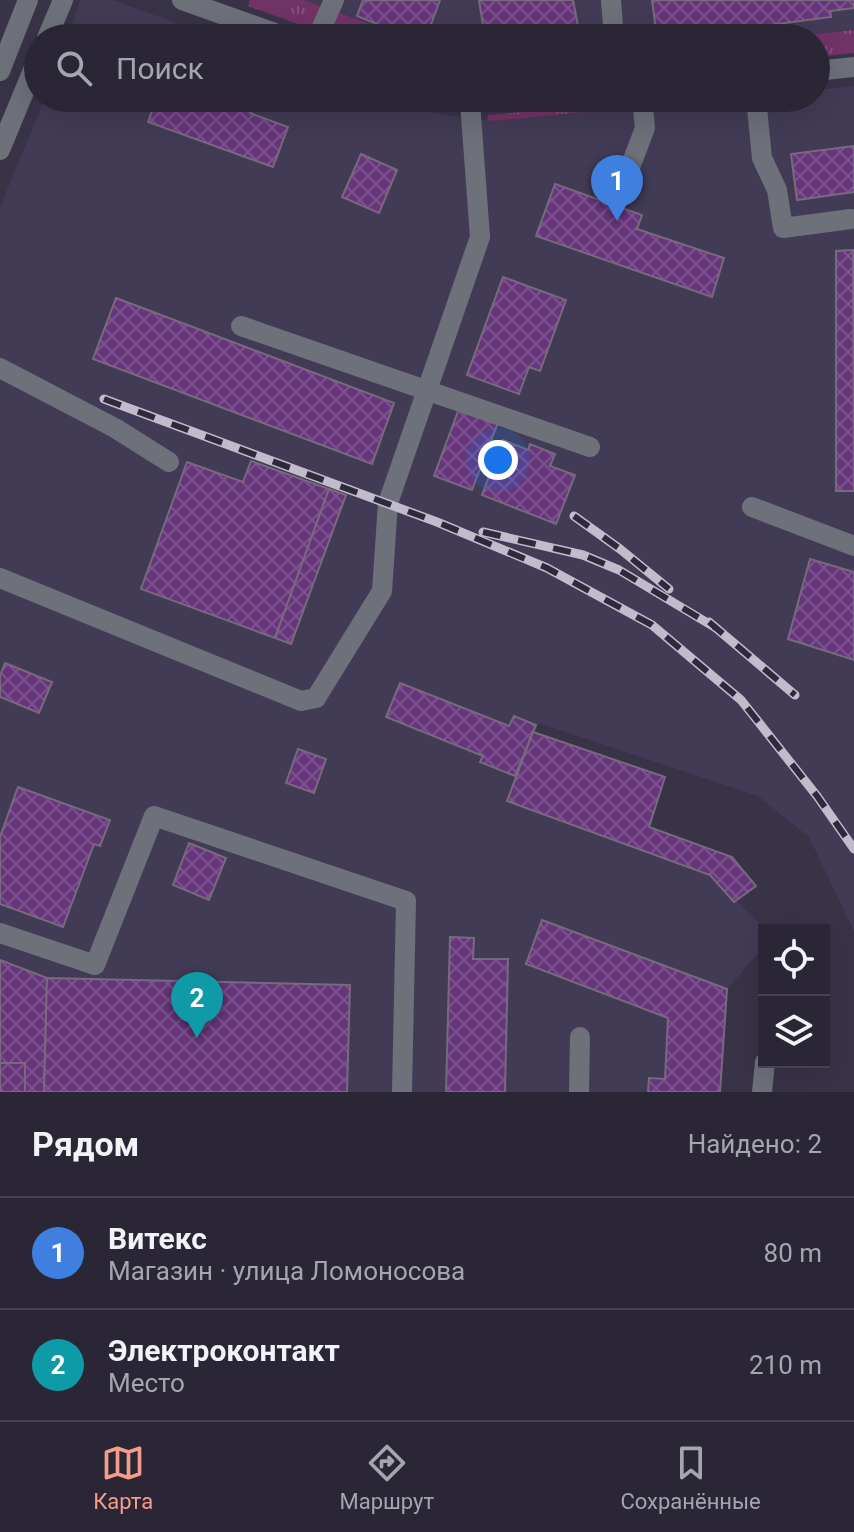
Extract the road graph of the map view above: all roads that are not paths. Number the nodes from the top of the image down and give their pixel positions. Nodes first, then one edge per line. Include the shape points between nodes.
1 (28, 0) edge
2 (63, 0) edge
3 (182, 0) edge
4 (334, 0) edge
5 (611, 0) edge
6 (53, 24) edge
7 (250, 24) edge
8 (323, 24) edge
9 (613, 24) edge
10 (854, 67) edge
11 (830, 70) edge
12 (0, 71) edge
13 (24, 92) edge
14 (465, 112) edge
15 (643, 112) edge
16 (757, 112) edge
17 (0, 150) edge
18 (621, 191) dead end
19 (851, 219) dead end
20 (241, 326) dead end
21 (0, 368) edge
22 (427, 389) junction
23 (590, 447) dead end
24 (169, 462) dead end
25 (752, 507) dead end
26 (854, 546) edge
27 (0, 578) edge
28 (0, 933) edge
29 (580, 1037) dead end
30 (764, 1068) edge
31 (402, 1092) edge
32 (579, 1092) edge
33 (762, 1092) edge

1 - 12 street
2 - 6 street
3 - 7 street
4 - 8 street
5 - 9 street
10 - 11 street
13 - 17 street
14 - 22 street via 480,237
15 - 18 street via 645,128
16 - 19 street via 762,158 777,190 783,228
20 - 22 street
21 - 24 street
22 - 23 street
22 - 27 street via 388,503 382,591 316,698 301,701
25 - 26 street
28 - 31 street via 95,965 154,816 406,901
29 - 32 street
30 - 33 street

